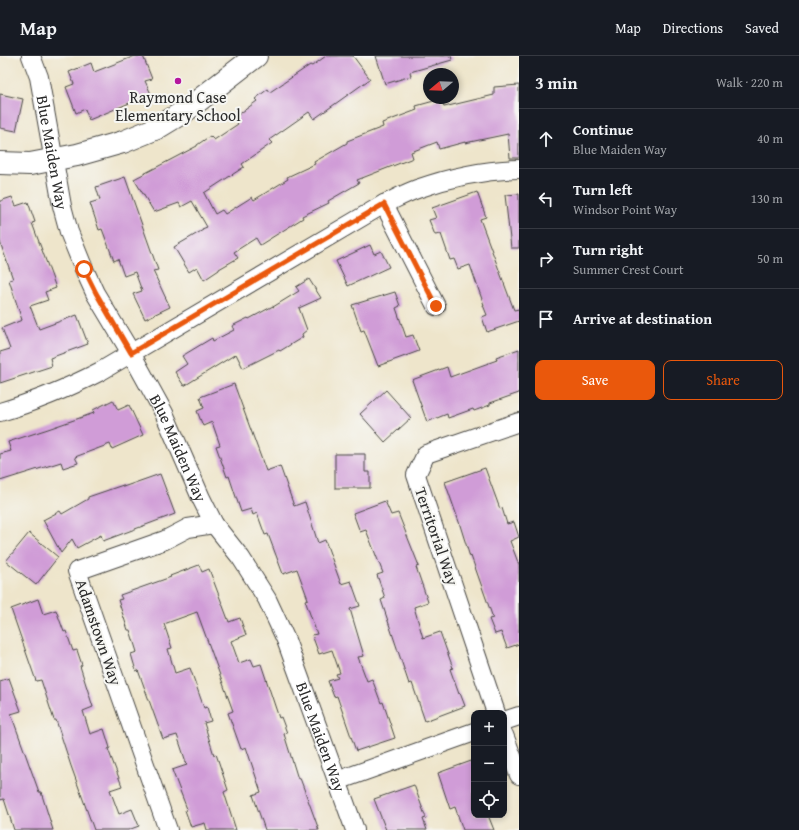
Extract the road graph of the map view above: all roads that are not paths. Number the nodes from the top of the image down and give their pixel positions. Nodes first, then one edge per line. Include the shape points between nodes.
1 (31, 56) edge
2 (256, 56) edge
3 (54, 159) junction
4 (0, 164) edge
5 (519, 169) edge
6 (384, 204) junction
7 (436, 306) dead end
8 (131, 353) junction
9 (0, 412) edge
10 (519, 422) edge
11 (214, 524) junction
12 (495, 710) edge
13 (519, 716) edge
14 (507, 720) edge
15 (471, 733) edge
16 (507, 743) edge
17 (519, 775) edge
18 (337, 781) junction
19 (168, 830) edge
20 (355, 830) edge

1 - 3 street, Blue Maiden Way via 39,77
2 - 3 street via 185,111 158,128 77,156
3 - 4 street via 30,164
3 - 8 street, Blue Maiden Way via 69,232 96,293
5 - 6 street via 449,179 417,189
6 - 7 street
6 - 8 street
8 - 9 street via 70,387
8 - 11 street, Blue Maiden Way via 164,413
10 - 12 street, Territorial Way via 426,454 416,475
11 - 18 street, Blue Maiden Way via 241,558 267,599 286,640
11 - 19 street, Adamstown Way via 188,528 165,540 77,571
13 - 14 street
15 - 18 street
16 - 17 street
18 - 20 street, Blue Maiden Way

